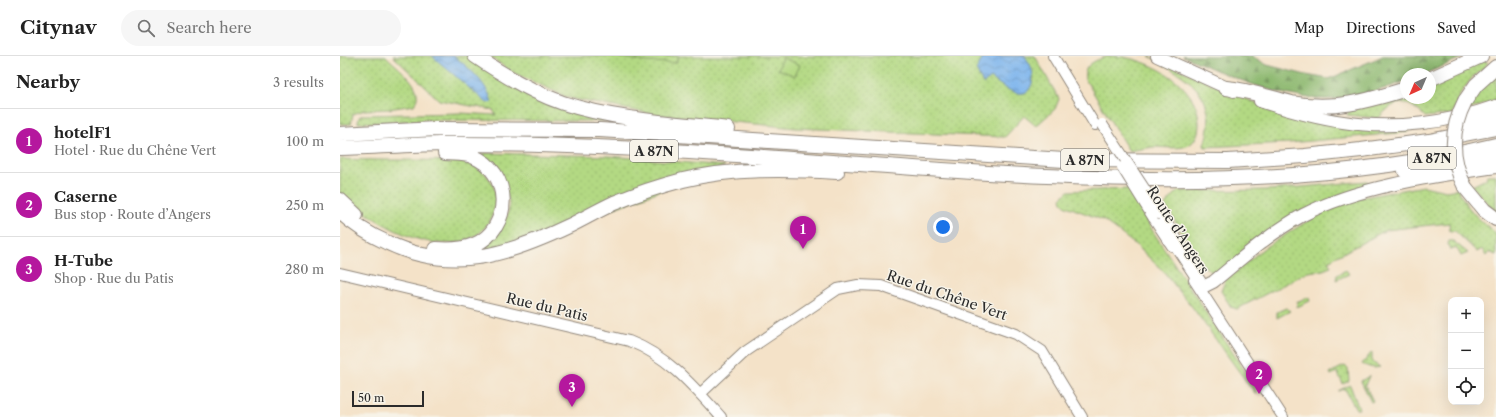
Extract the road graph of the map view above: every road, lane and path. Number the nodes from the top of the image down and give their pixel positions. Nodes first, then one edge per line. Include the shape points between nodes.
1 (475, 56) edge
2 (1053, 56) edge
3 (1061, 56) edge
4 (1157, 56) edge
5 (1481, 56) edge
6 (1496, 67) edge
7 (1436, 75) edge
8 (1226, 88) junction
9 (1400, 91) edge
10 (1496, 106) edge
11 (1496, 116) edge
12 (1099, 125) junction
13 (1496, 128) edge
14 (340, 134) edge
15 (760, 140) junction
16 (1410, 144) junction
17 (424, 145) junction
18 (1496, 145) edge
19 (340, 148) edge
20 (1496, 159) edge
21 (884, 167) junction
22 (1496, 167) edge
23 (1367, 168) junction
24 (340, 200) edge
25 (340, 212) edge
26 (1158, 217) junction
27 (1496, 219) edge
28 (1168, 239) junction
29 (340, 273) edge
30 (1205, 286) junction
31 (1235, 338) junction
32 (1245, 354) junction
33 (700, 394) junction
34 (721, 417) edge
35 (1082, 417) edge
36 (1283, 417) edge
37 (1288, 417) edge

1 - 15 highway via 529,89 564,103 621,116 730,129
2 - 12 street, Route d’Angers
3 - 12 street, Route d’Angers
4 - 8 main road
5 - 7 highway
6 - 27 highway, bridge via 1482,78 1465,100 1456,124 1453,148 1457,167 1466,187 1484,210
8 - 9 highway via 1246,90 1292,103 1319,106 1349,105
8 - 10 main road via 1292,111 1343,122 1372,125 1429,122 1464,116
11 - 16 highway via 1431,133
12 - 26 street, Route d’Angers, bridge
13 - 16 highway, A 87N
14 - 15 highway, A 87N via 437,129 585,130
15 - 16 highway, A 87N via 1064,160 1228,161 1305,156
17 - 19 highway, A 87N
17 - 21 highway, A 87N via 601,147
17 - 24 highway via 442,153 477,158 498,178 504,200 501,216 493,230 481,241 459,249 424,247 376,228
18 - 23 highway, A 87N via 1464,153
20 - 23 highway via 1387,174
21 - 23 highway, A 87N via 1060,177 1198,179 1307,174
21 - 25 highway via 857,173 759,170 716,173 682,180 614,203 532,243 477,258 441,258 408,252 365,232
22 - 30 main road via 1386,186 1324,205 1266,238
26 - 28 street, Route d’Angers
26 - 30 street, Route d’Angers
28 - 30 main road
28 - 31 street, Route d’Angers
29 - 33 street, Rue du Patis via 629,341 667,361
30 - 31 street, Route d’Angers
31 - 32 street, Route d’Angers
32 - 36 street, Route d’Angers
32 - 37 street, Route d’Angers
33 - 34 street, Rue du Patis
33 - 35 street, Rue du Chêne Vert via 744,352 838,289 858,285 881,286 1016,334 1036,347 1042,351

